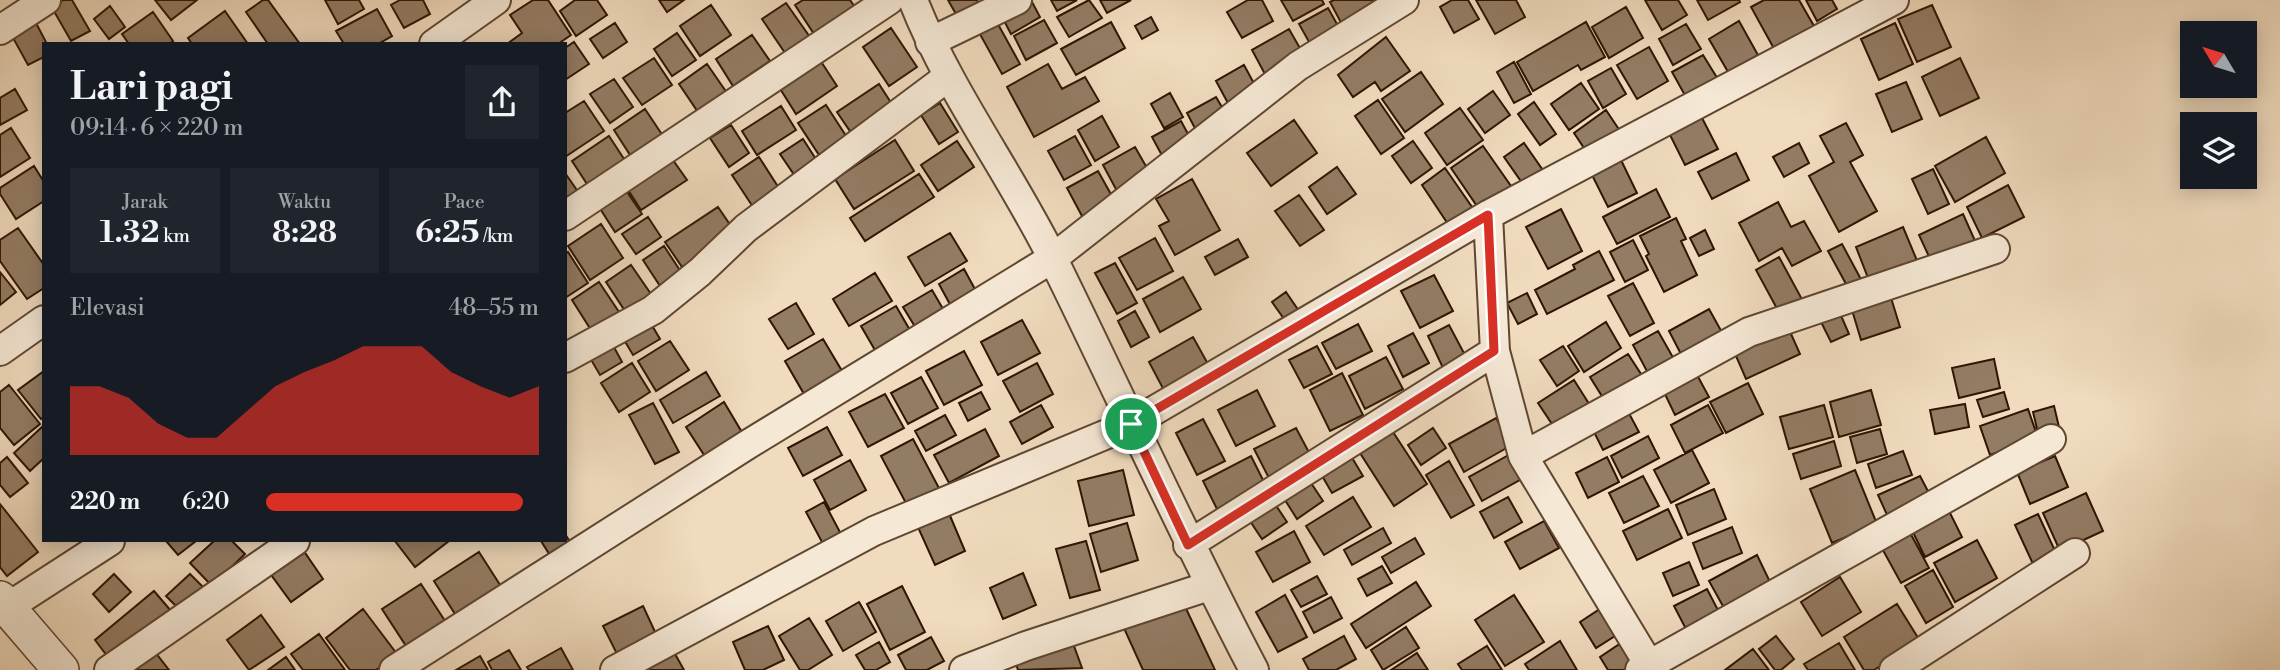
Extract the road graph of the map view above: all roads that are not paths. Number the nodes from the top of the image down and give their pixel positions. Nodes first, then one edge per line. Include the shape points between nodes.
1 (46, 0) edge
2 (496, 0) edge
3 (889, 0) edge
4 (913, 0) edge
5 (1017, 0) edge
6 (1404, 0) edge
7 (1894, 0) edge
8 (0, 30) edge
9 (437, 42) edge
10 (930, 42) junction
11 (949, 76) junction
12 (567, 215) edge
13 (1488, 215) junction
14 (1995, 249) dead end
15 (1053, 258) junction
16 (42, 321) edge
17 (0, 351) edge
18 (1494, 351) junction
19 (567, 357) edge
20 (1131, 424) junction
21 (2051, 439) dead end
22 (1523, 456) junction
23 (108, 542) edge
24 (294, 542) edge
25 (1188, 545) junction
26 (2075, 553) dead end
27 (1209, 586) junction
28 (4, 603) edge
29 (1644, 667) edge
30 (61, 670) edge
31 (108, 670) edge
32 (394, 670) edge
33 (615, 670) edge
34 (964, 670) edge
35 (1254, 670) edge
36 (1894, 670) edge

1 - 8 street
2 - 9 street
3 - 12 street
4 - 10 street
5 - 10 street
6 - 15 street via 1298,66
7 - 13 street
10 - 11 street
11 - 15 street
11 - 19 street via 746,228 653,310
13 - 18 street
13 - 20 street
14 - 22 street via 1749,332
15 - 20 street
15 - 32 street via 747,444
16 - 17 street
18 - 22 street
18 - 25 street
20 - 25 street
20 - 33 street via 874,531
21 - 29 street
22 - 29 street
23 - 28 street
24 - 31 street
25 - 27 street
26 - 36 street
27 - 34 street
27 - 35 street
28 - 30 street

